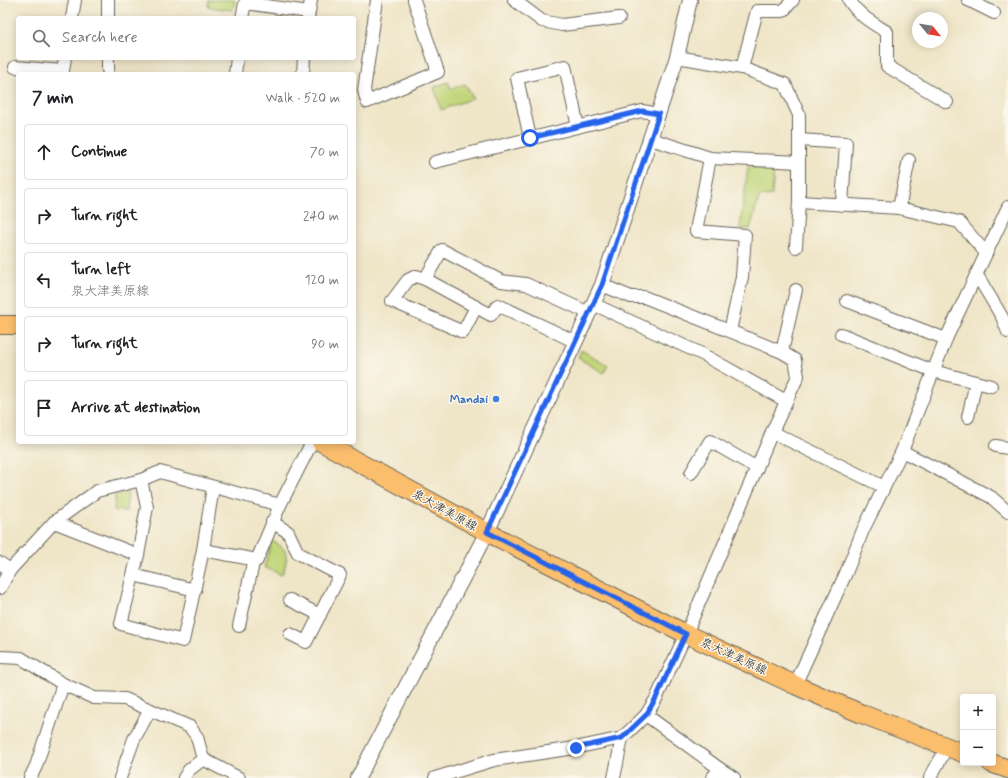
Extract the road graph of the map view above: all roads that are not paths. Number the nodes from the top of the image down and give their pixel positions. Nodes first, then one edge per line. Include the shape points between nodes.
1 (75, 0) edge
2 (108, 0) edge
3 (311, 0) edge
4 (377, 0) edge
5 (414, 0) edge
6 (514, 0) edge
7 (690, 0) edge
8 (793, 0) edge
9 (849, 0) edge
10 (968, 0) edge
11 (994, 13) dead end
12 (308, 15) edge
13 (72, 16) edge
14 (108, 16) edge
15 (242, 16) edge
16 (619, 18) dead end
17 (677, 57) junction
18 (65, 60) edge
19 (237, 60) edge
20 (304, 60) edge
21 (15, 66) dead end
22 (742, 68) junction
23 (63, 72) edge
24 (63, 72) edge
25 (234, 72) edge
26 (303, 72) edge
27 (947, 102) dead end
28 (659, 114) junction
29 (578, 127) junction
30 (530, 138) junction
31 (651, 139) junction
32 (799, 140) junction
33 (710, 158) junction
34 (909, 160) dead end
35 (435, 162) dead end
36 (799, 162) junction
37 (799, 202) junction
38 (842, 205) junction
39 (1008, 207) edge
40 (900, 208) junction
41 (796, 247) dead end
42 (986, 253) junction
43 (977, 275) junction
44 (425, 279) junction
45 (602, 285) junction
46 (796, 290) dead end
47 (847, 301) dead end
48 (476, 307) junction
49 (591, 308) junction
50 (0, 325) edge
51 (16, 326) edge
52 (730, 331) junction
53 (1008, 332) edge
54 (841, 334) dead end
55 (946, 340) junction
56 (576, 342) junction
57 (782, 352) junction
58 (933, 371) junction
59 (976, 382) junction
60 (991, 386) dead end
61 (786, 402) junction
62 (968, 417) dead end
63 (772, 432) junction
64 (311, 444) edge
65 (325, 444) edge
66 (902, 451) junction
67 (757, 468) junction
68 (691, 473) dead end
69 (141, 480) junction
70 (213, 487) junction
71 (884, 487) junction
72 (280, 505) junction
73 (1008, 512) edge
74 (54, 522) junction
75 (272, 522) junction
76 (487, 532) junction
77 (203, 550) junction
78 (138, 555) junction
79 (254, 559) junction
80 (5, 567) edge
81 (133, 575) junction
82 (0, 588) edge
83 (194, 590) junction
84 (290, 600) dead end
85 (320, 615) junction
86 (239, 626) dead end
87 (290, 634) dead end
88 (686, 634) junction
89 (0, 657) edge
90 (63, 684) junction
91 (795, 685) junction
92 (150, 710) junction
93 (646, 715) junction
94 (622, 738) junction
95 (955, 750) edge
96 (203, 759) junction
97 (996, 765) edge
98 (720, 768) junction
99 (1008, 769) edge
100 (455, 775) edge
101 (30, 778) edge
102 (120, 778) edge
103 (184, 778) edge
104 (239, 778) edge
105 (358, 778) edge
106 (434, 778) edge
107 (614, 778) edge
108 (712, 778) edge
109 (734, 778) edge
110 (930, 778) edge

1 - 13 street
2 - 14 street
3 - 12 street
4 - 5 street via 364,90 367,102 438,72
6 - 16 street via 542,21 562,25
7 - 17 street
8 - 22 street via 783,11 757,11
9 - 27 street via 856,11 887,32 887,66
10 - 11 street
12 - 15 street via 245,3
17 - 22 street
17 - 28 street
18 - 23 street
19 - 25 street
20 - 26 street
21 - 24 street
22 - 32 street via 785,84 799,115
28 - 29 street via 642,111
28 - 31 street
29 - 30 street
29 - 30 street via 565,66 517,78
30 - 35 street
31 - 33 street
31 - 45 street
32 - 36 street
32 - 38 street via 846,143
33 - 36 street
33 - 52 street via 696,231 745,235 742,277
34 - 40 street
36 - 37 street
37 - 38 street
37 - 41 street
38 - 40 street
39 - 42 street
40 - 42 street via 959,222
42 - 43 street
43 - 53 street
43 - 55 street
44 - 48 street
44 - 48 street via 416,276 408,280 392,301 463,332
44 - 49 street via 442,250 501,281 526,284
45 - 49 street
45 - 52 street via 631,297 644,297
46 - 57 street
47 - 55 street
48 - 56 street via 491,315 498,305
49 - 56 street
49 - 61 street via 707,357
50 - 51 main road
52 - 57 street
54 - 58 street
55 - 58 street
56 - 76 street
57 - 61 street via 795,360 798,376
58 - 59 street
58 - 66 street
59 - 60 street
59 - 62 street
61 - 63 street
63 - 67 street
63 - 71 street
64 - 72 street
65 - 76 main road, 泉大津美原線
66 - 71 street
66 - 73 street via 991,497
67 - 68 street via 710,441
67 - 88 street
69 - 70 street via 160,472
69 - 74 street via 97,491
69 - 78 street via 147,507
70 - 72 street
70 - 77 street
71 - 91 street
72 - 75 street
74 - 78 street
74 - 80 street
75 - 79 street via 257,560
75 - 85 street via 288,532 298,553 340,575
76 - 88 main road, 泉大津美原線
76 - 105 street
77 - 79 street
77 - 83 street
78 - 81 street
79 - 86 street
80 - 82 street
81 - 83 street
81 - 83 street via 121,624 183,640
84 - 85 street
85 - 87 street via 306,642
88 - 91 main road, 泉大津美原線
88 - 93 street
89 - 90 street via 21,658
90 - 92 street via 94,698 125,699
90 - 101 street
91 - 95 main road, 泉大津美原線
92 - 96 street via 190,727 197,737
92 - 102 street via 134,739
93 - 94 street
93 - 98 street
94 - 100 street via 576,748 494,760
94 - 107 street
95 - 110 street
96 - 103 street via 189,770
96 - 104 street
97 - 99 main road
98 - 108 street
98 - 109 street
100 - 106 street

